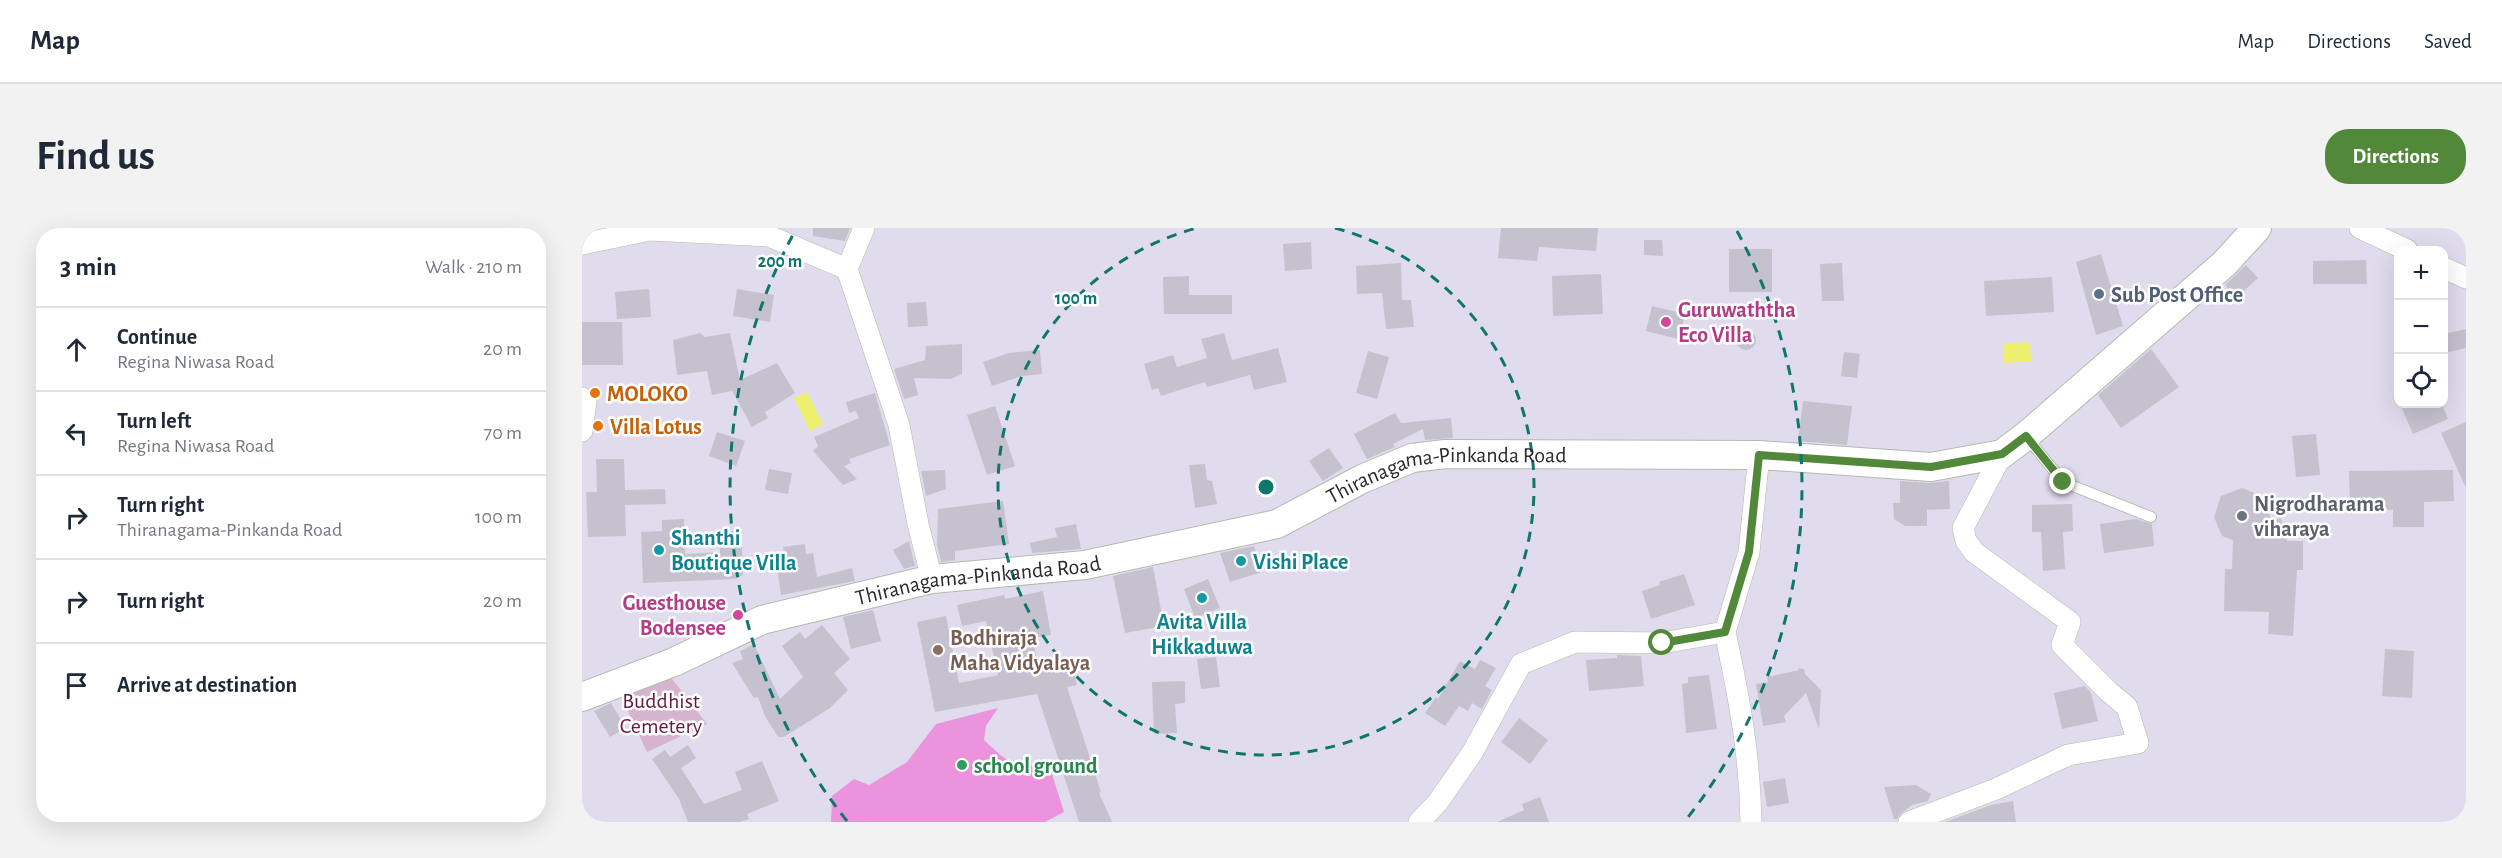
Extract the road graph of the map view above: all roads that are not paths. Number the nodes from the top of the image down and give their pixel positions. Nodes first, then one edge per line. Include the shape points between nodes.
1 (864, 228) edge
2 (2257, 228) edge
3 (2360, 228) edge
4 (582, 244) edge
5 (2398, 246) edge
6 (847, 269) junction
7 (2448, 270) edge
8 (2466, 278) edge
9 (582, 398) edge
10 (582, 431) edge
11 (2026, 436) junction
12 (2002, 454) junction
13 (1759, 455) junction
14 (2151, 517) dead end
15 (932, 579) junction
16 (1725, 632) junction
17 (582, 697) edge
18 (1419, 822) edge
19 (1751, 822) edge
20 (1909, 822) edge

1 - 6 street
2 - 11 street, Thiranagama-Pinkanda Road via 2224,264
3 - 5 street
4 - 6 street via 650,230 769,236
6 - 15 street via 899,425
7 - 8 street
9 - 10 street via 586,401
11 - 12 street, Thiranagama-Pinkanda Road
11 - 14 lane via 2063,482
12 - 13 street, Thiranagama-Pinkanda Road via 1931,467
12 - 20 street via 1963,528 1966,541 1974,552 2070,622 2062,645 2127,707 2138,742 2068,755 1996,789
13 - 15 street, Thiranagama-Pinkanda Road via 1445,454 1412,458 1362,479 1277,524 1084,565
13 - 16 street via 1749,552
15 - 17 street, Thiranagama-Pinkanda Road via 762,620 674,662
16 - 18 street via 1662,643 1575,642 1521,664 1472,753
16 - 19 street via 1751,774

